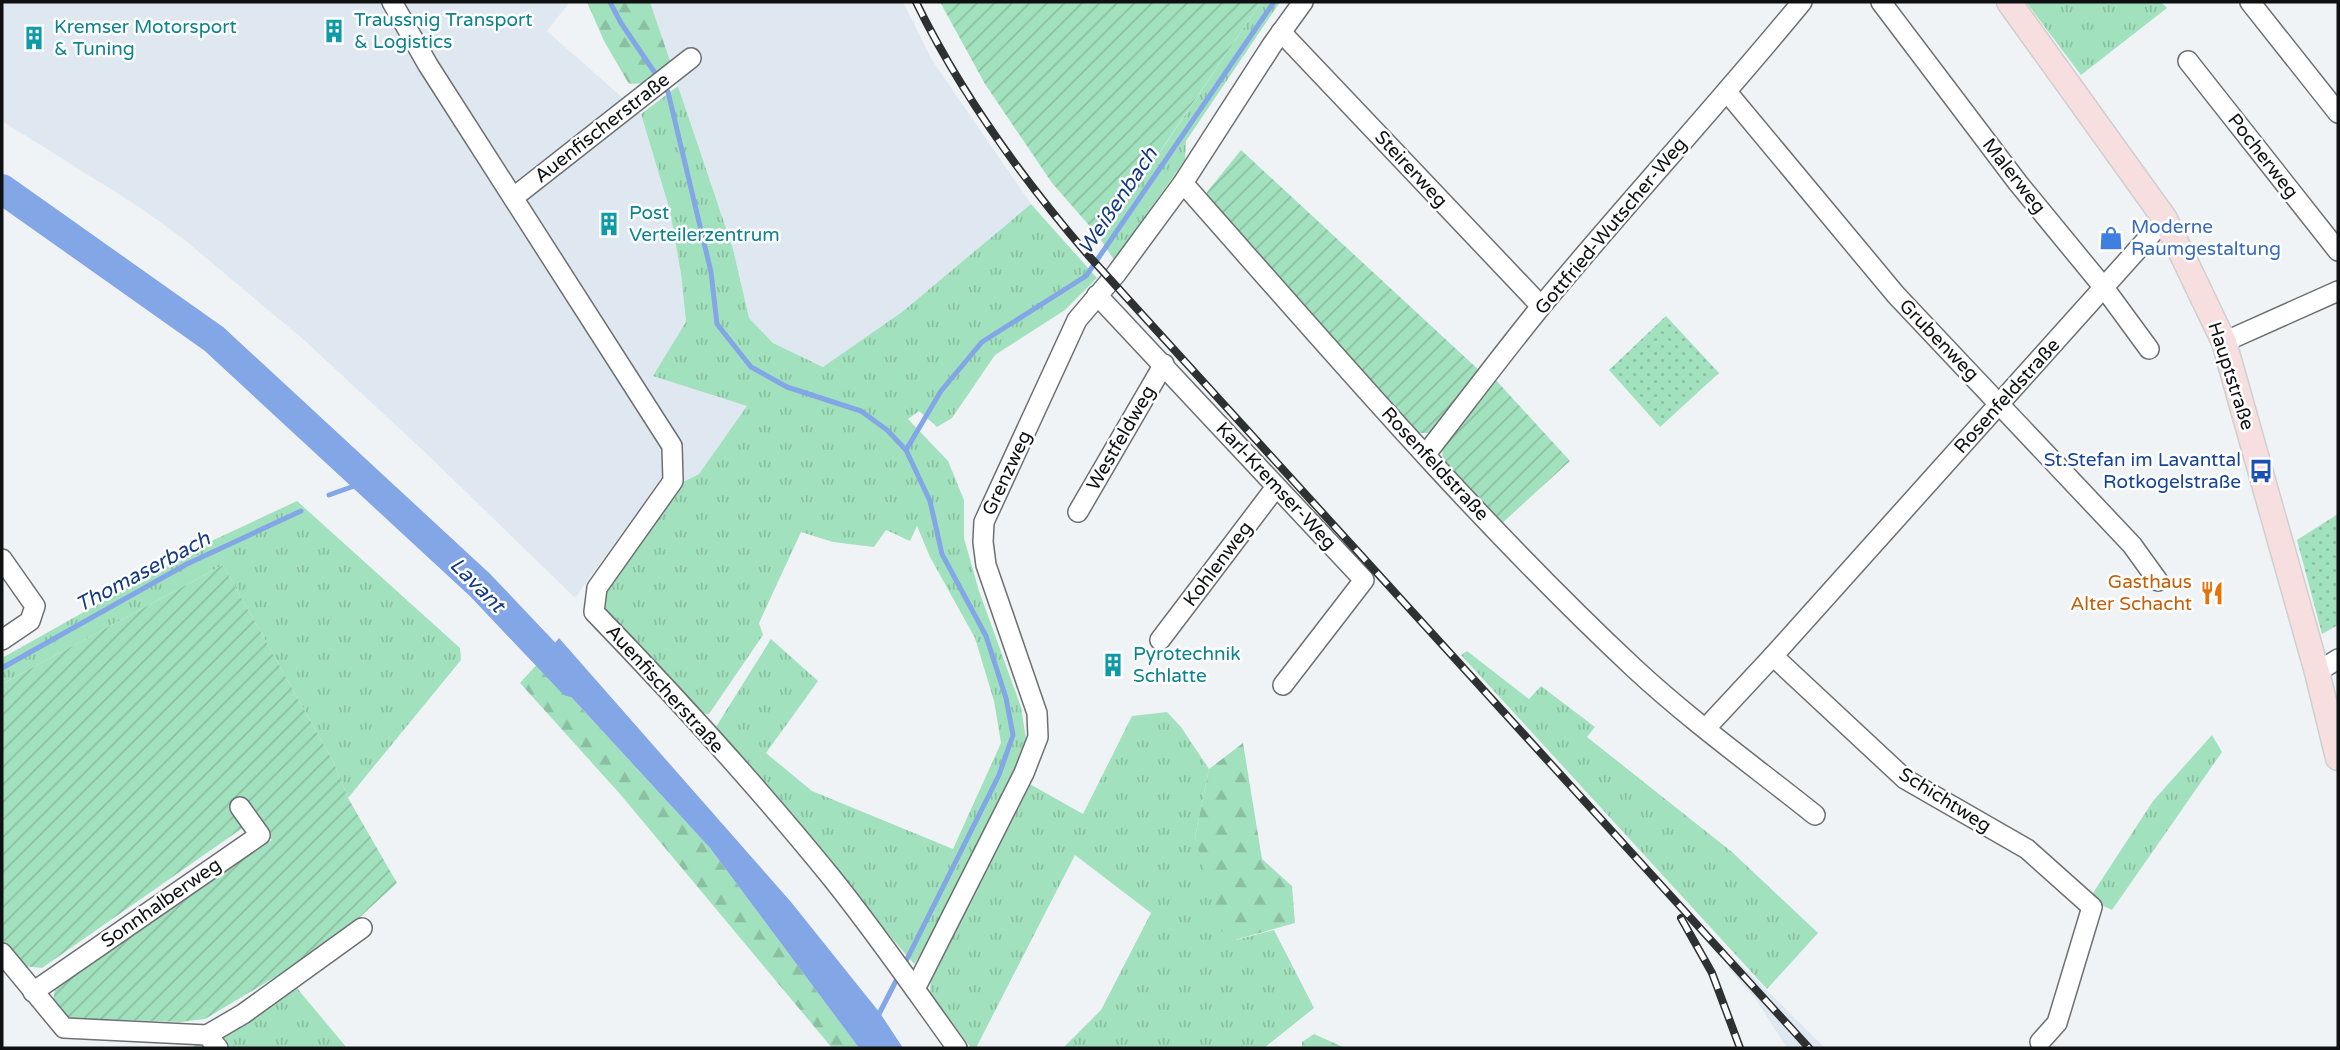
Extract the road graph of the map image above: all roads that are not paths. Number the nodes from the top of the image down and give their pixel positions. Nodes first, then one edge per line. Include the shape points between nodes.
1 (392, 2) edge
2 (1303, 2) edge
3 (1802, 2) edge
4 (1881, 2) edge
5 (2009, 2) edge
6 (2250, 2) edge
7 (1281, 32) junction
8 (691, 58) dead end
9 (2188, 61) dead end
10 (1727, 92) junction
11 (2338, 113) edge
12 (1183, 183) junction
13 (513, 197) junction
14 (2165, 219) junction
15 (2338, 251) edge
16 (2105, 289) junction
17 (2338, 290) edge
18 (1097, 295) junction
19 (1541, 306) junction
20 (2224, 342) junction
21 (2149, 349) dead end
22 (1164, 364) junction
23 (2000, 404) junction
24 (1426, 454) junction
25 (1276, 487) junction
26 (1078, 512) dead end
27 (2, 559) edge
28 (2158, 581) dead end
29 (2, 640) edge
30 (1160, 640) dead end
31 (1773, 656) junction
32 (2338, 659) edge
33 (2317, 672) junction
34 (1283, 685) dead end
35 (1706, 728) junction
36 (2338, 758) edge
37 (240, 807) dead end
38 (1815, 815) dead end
39 (362, 928) dead end
40 (2, 953) edge
41 (912, 984) junction
42 (33, 992) junction
43 (212, 1042) edge
44 (2040, 1042) dead end
45 (957, 1048) edge

1 - 13 street, Auenfischerstraße
2 - 7 street, Grenzweg
3 - 10 street, Gottfried-Wutscher-Weg
4 - 16 street, Malerweg
5 - 14 main road, Hauptstraße
6 - 11 street
7 - 12 street, Grenzweg
7 - 19 street, Steirerweg
8 - 13 street, Auenfischerstraße
9 - 15 street, Pocherweg
10 - 19 street, Gottfried-Wutscher-Weg
10 - 23 street, Grubenweg via 1896,295
12 - 18 street, Grenzweg
12 - 24 street, Rosenfeldstraße
13 - 41 street, Auenfischerstraße via 672,446 673,481 597,588 594,612 813,856
14 - 16 street, Rosenfeldstraße
14 - 20 main road, Hauptstraße
16 - 21 street, Malerweg
16 - 23 street, Rosenfeldstraße
17 - 20 street
18 - 22 street, Karl-Kremser-Weg
18 - 41 street, Grenzweg via 1077,320 984,522 986,565 1037,713 1038,737 1024,773
19 - 24 street, Gottfried-Wutscher-Weg
20 - 33 main road, Hauptstraße
22 - 25 street, Karl-Kremser-Weg
22 - 26 street, Westfeldweg
23 - 28 street, Grubenweg via 2132,545
23 - 31 street, Rosenfeldstraße
24 - 35 street, Rosenfeldstraße via 1549,587
25 - 30 street, Kohlenweg
25 - 34 street, Karl-Kremser-Weg via 1364,580
27 - 29 street via 34,606 30,621
31 - 35 street, Rosenfeldstraße
31 - 44 street, Schichtweg via 1905,779 2027,849 2092,906 2057,1023
32 - 33 street
33 - 36 main road, Hauptstraße
35 - 38 street, Rosenfeldstraße
37 - 42 street, Sonnhalberweg via 260,835
39 - 43 street via 243,1014
40 - 42 street
41 - 45 street, Auenfischerstraße
42 - 43 street via 64,1028

